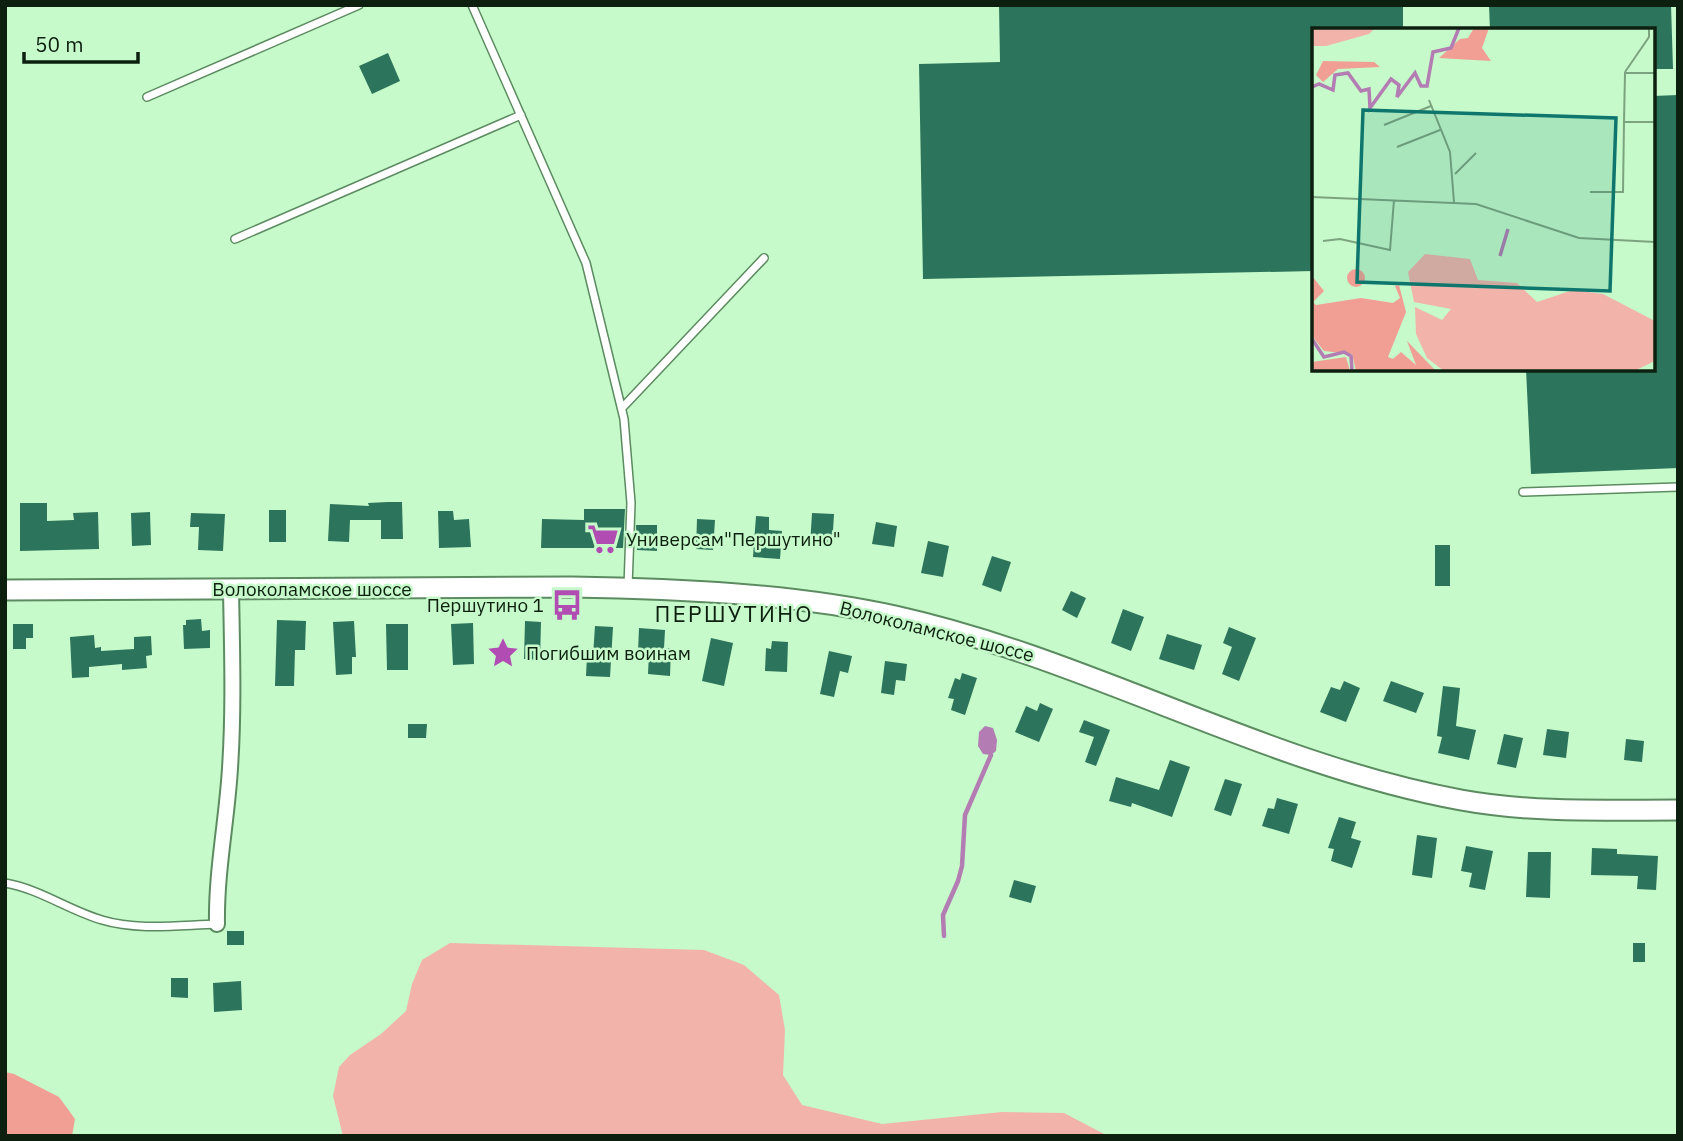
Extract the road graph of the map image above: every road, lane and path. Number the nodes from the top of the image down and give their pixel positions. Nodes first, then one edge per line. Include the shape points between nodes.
1 (359, 5) edge
2 (472, 5) edge
3 (147, 97) dead end
4 (521, 115) junction
5 (235, 239) dead end
6 (764, 258) dead end
7 (622, 408) junction
8 (1678, 487) edge
9 (1523, 492) dead end
10 (628, 588) junction
11 (231, 589) junction
12 (5, 590) edge
13 (1678, 810) edge
14 (5, 883) edge
15 (217, 924) joint

1 - 3 lane
2 - 4 lane
4 - 5 lane
4 - 7 lane via 586,263
6 - 7 lane
7 - 10 lane via 632,503
8 - 9 lane
10 - 11 street, Волоколамское шоссе
10 - 13 street, Волоколамское шоссе via 772,596 897,617 1040,657 1294,754 1461,800 1518,807
11 - 12 street, Волоколамское шоссе
11 - 15 street via 233,720
14 - 15 lane via 105,921

